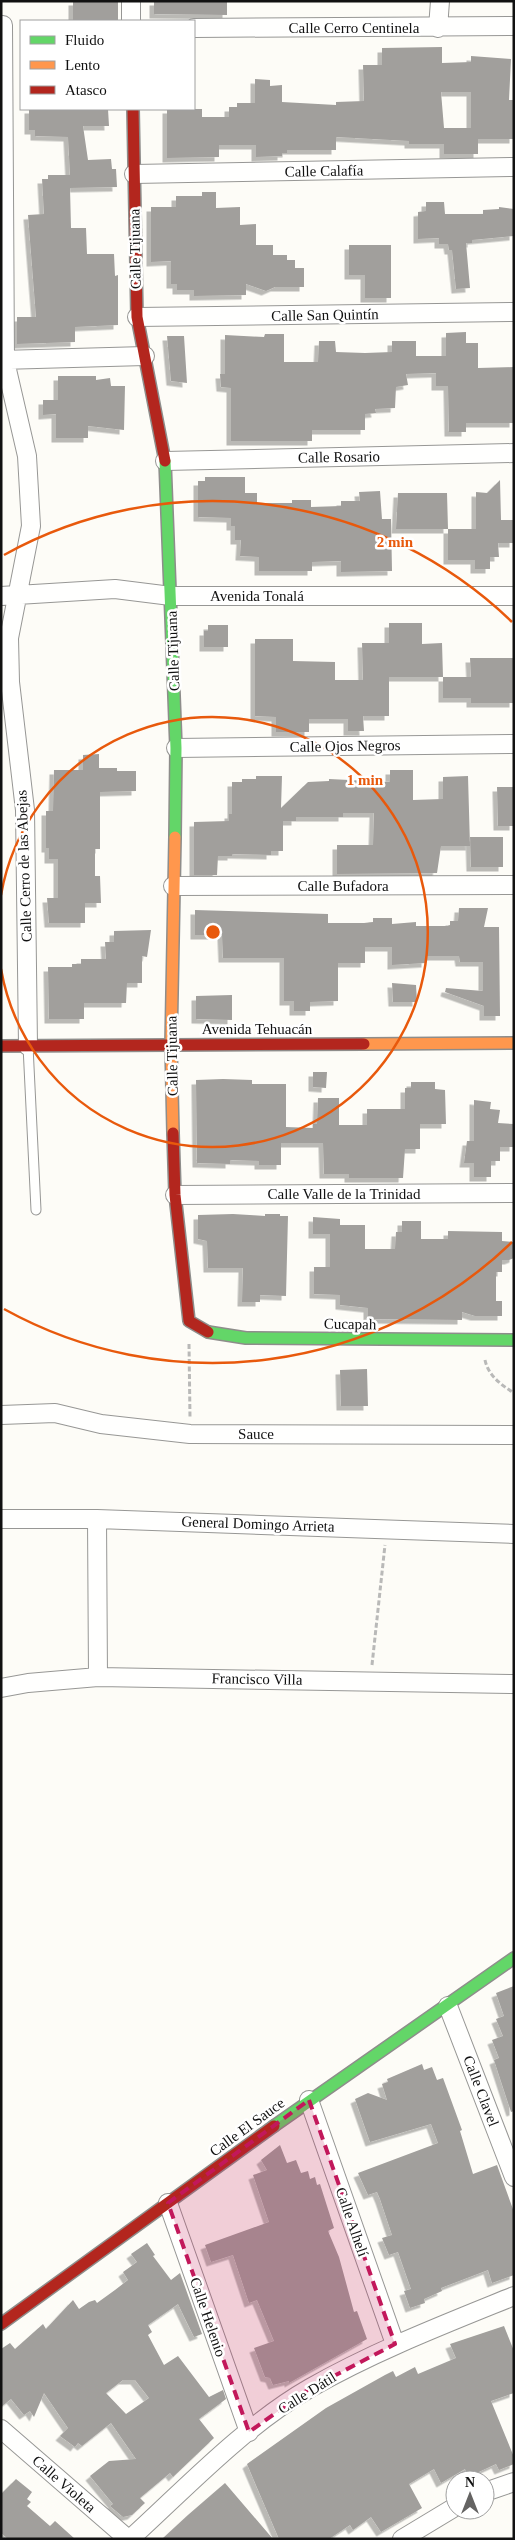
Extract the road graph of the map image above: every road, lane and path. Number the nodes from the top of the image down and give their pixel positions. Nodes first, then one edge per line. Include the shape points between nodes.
1 (131, 1) edge
2 (440, 1) edge
3 (131, 20) edge
4 (3, 25) dead end
5 (514, 26) edge
6 (195, 28) edge
7 (438, 28) junction
8 (133, 110) edge
9 (514, 167) edge
10 (134, 174) junction
11 (514, 312) edge
12 (136, 317) junction
13 (145, 356) junction
14 (3, 360) edge
15 (514, 454) edge
16 (165, 461) junction
17 (19, 593) junction
18 (1, 596) edge
19 (171, 596) junction
20 (514, 596) edge
21 (514, 744) edge
22 (176, 748) junction
23 (514, 885) edge
24 (173, 886) junction
25 (514, 1043) edge
26 (171, 1045) junction
27 (1, 1046) edge
28 (28, 1046) junction
29 (514, 1193) edge
30 (175, 1195) junction
31 (36, 1210) dead end
32 (189, 1321) junction
33 (480, 1340) junction
34 (514, 1340) edge
35 (514, 1393) edge
36 (1, 1415) edge
37 (190, 1434) junction
38 (514, 1435) edge
39 (1, 1520) edge
40 (97, 1520) junction
41 (387, 1528) junction
42 (514, 1534) edge
43 (98, 1677) junction
44 (370, 1681) junction
45 (514, 1683) edge
46 (1, 1688) edge
47 (514, 1958) edge
48 (448, 2006) junction
49 (309, 2100) junction
50 (514, 2176) edge
51 (168, 2203) junction
52 (514, 2296) edge
53 (1, 2324) edge
54 (395, 2344) junction
55 (1, 2429) edge
56 (249, 2432) junction
57 (514, 2482) edge
58 (495, 2489) edge
59 (445, 2513) edge
60 (129, 2539) edge
61 (402, 2539) edge

1 - 3 street
2 - 7 street
4 - 14 street, Calle Cerro de las Abejas
5 - 7 street, Calle Cerro Centinela
6 - 7 street, Calle Cerro Centinela
8 - 10 street, Calle Tijuana
9 - 10 street, Calle Calafía
10 - 12 street, Calle Tijuana
11 - 12 street, Calle San Quintín
12 - 13 street, Calle Tijuana
13 - 14 street
13 - 16 street, Calle Tijuana
14 - 17 street, Calle Cerro de las Abejas via 27,456 31,526
15 - 16 street, Calle Rosario
16 - 19 street, Calle Tijuana
17 - 18 street, Avenida Tonalá
17 - 19 street, Avenida Tonalá via 114,589
17 - 28 street, Calle Cerro de las Abejas via 9,638 25,810
19 - 20 street, Avenida Tonalá
19 - 22 street, Calle Tijuana
21 - 22 street, Calle Ojos Negros
22 - 24 street, Calle Tijuana
23 - 24 street, Calle Bufadora
24 - 26 street, Calle Tijuana
25 - 26 street, Avenida Tehuacán
26 - 28 street, Avenida Tehuacán
26 - 30 street, Calle Tijuana
27 - 28 street, Avenida Tehuacán
28 - 31 lane
29 - 30 street, Calle Valle de la Trinidad
30 - 32 street, Calle Tijuana
32 - 33 street, Cucapah via 208,1332 246,1338
32 - 37 path
33 - 34 street, Cucapah
33 - 35 path via 486,1367 499,1384
36 - 37 street, Sauce via 55,1413 101,1424
37 - 38 street, Sauce
39 - 40 street, General Domingo Arrieta
40 - 41 street, General Domingo Arrieta
40 - 43 street
41 - 42 street, General Domingo Arrieta
41 - 44 path
43 - 44 street, Francisco Villa
43 - 46 street, Francisco Villa
44 - 45 street, Francisco Villa
47 - 48 street, Calle El Sauce
48 - 49 street, Calle El Sauce
48 - 50 street, Calle Clavel
49 - 51 street, Calle El Sauce
49 - 54 street, Calle Alhelí
51 - 53 street, Calle El Sauce
51 - 56 street, Calle Helenio
52 - 54 street, Calle Dátil
54 - 56 street, Calle Dátil via 309,2389
55 - 60 street, Calle Violeta
56 - 60 street, Calle Dátil
57 - 58 street
59 - 61 street

